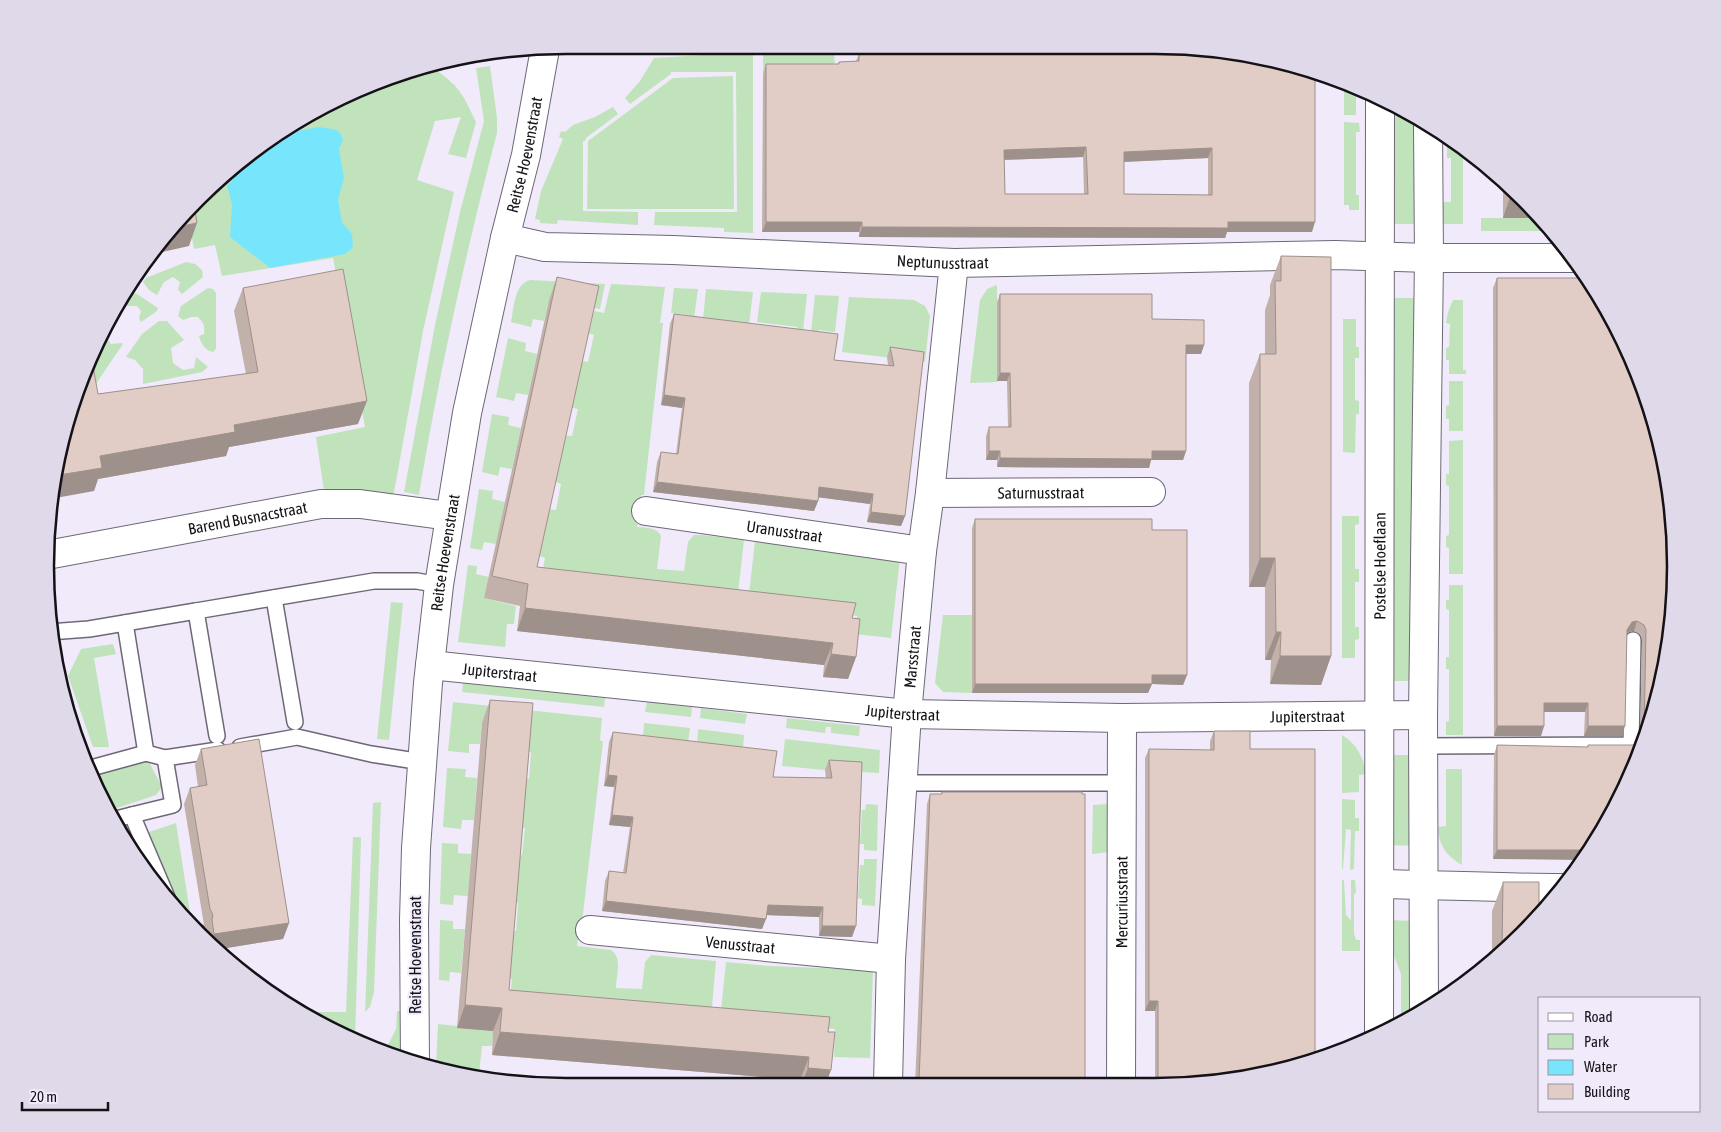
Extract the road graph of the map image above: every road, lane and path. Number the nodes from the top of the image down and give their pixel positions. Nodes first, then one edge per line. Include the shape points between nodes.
1 (544, 55) edge
2 (1380, 106) edge
3 (1428, 133) edge
4 (505, 238) junction
5 (1381, 255) junction
6 (1429, 258) junction
7 (1564, 258) edge
8 (954, 262) junction
9 (1151, 492) dead end
10 (930, 493) junction
11 (646, 512) dead end
12 (448, 516) junction
13 (922, 551) junction
14 (54, 554) edge
15 (439, 585) junction
16 (274, 598) junction
17 (196, 612) junction
18 (125, 624) junction
19 (58, 631) edge
20 (1633, 640) dead end
21 (430, 665) junction
22 (907, 714) junction
23 (1378, 715) junction
24 (1423, 715) junction
25 (1122, 718) junction
26 (295, 722) dead end
27 (217, 736) dead end
28 (1424, 746) junction
29 (146, 753) junction
30 (165, 758) junction
31 (422, 762) junction
32 (95, 767) edge
33 (902, 783) junction
34 (1122, 783) junction
35 (132, 814) junction
36 (120, 818) edge
37 (157, 875) edge
38 (1380, 884) junction
39 (1424, 884) junction
40 (1547, 896) edge
41 (590, 930) dead end
42 (890, 959) junction
43 (1424, 1002) edge
44 (1379, 1026) edge
45 (415, 1055) edge
46 (888, 1078) edge
47 (1121, 1078) edge

1 - 4 street, Reitse Hoevenstraat via 528,148
2 - 5 street, Postelse Hoeflaan
3 - 6 street
4 - 8 street, Neptunusstraat via 545,247
4 - 12 street, Reitse Hoevenstraat
5 - 6 street, Neptunusstraat
5 - 8 street, Neptunusstraat
5 - 23 street, Postelse Hoeflaan
6 - 7 street, Neptunusstraat
6 - 24 street
8 - 10 street, Marsstraat
9 - 10 street, Saturnusstraat
10 - 13 street, Marsstraat
11 - 13 street, Uranusstraat
12 - 14 street, Barend Busnacstraat via 360,504 321,504
12 - 15 street, Reitse Hoevenstraat
13 - 22 street, Marsstraat
15 - 16 lane via 417,581 374,581
15 - 21 street, Reitse Hoevenstraat
16 - 17 lane
16 - 26 lane
17 - 18 lane
17 - 27 lane
18 - 19 lane
18 - 29 lane
20 - 28 lane via 1631,745
21 - 22 street, Jupiterstraat
21 - 31 street, Reitse Hoevenstraat
22 - 25 street, Jupiterstraat
22 - 33 street, Marsstraat
23 - 24 street, Jupiterstraat
23 - 25 street, Jupiterstraat
23 - 38 street, Postelse Hoeflaan
24 - 28 street
25 - 34 street, Mercuriusstraat
28 - 39 street
29 - 30 lane
29 - 32 lane
30 - 31 lane via 297,737
30 - 35 lane via 173,805
31 - 45 street, Reitse Hoevenstraat via 414,920
33 - 34 lane
33 - 42 street, Marsstraat
34 - 47 street, Mercuriusstraat
35 - 36 lane
35 - 37 lane
38 - 39 street
38 - 44 street, Postelse Hoeflaan
39 - 40 street
39 - 43 street
41 - 42 street, Venusstraat
42 - 46 street, Marsstraat

